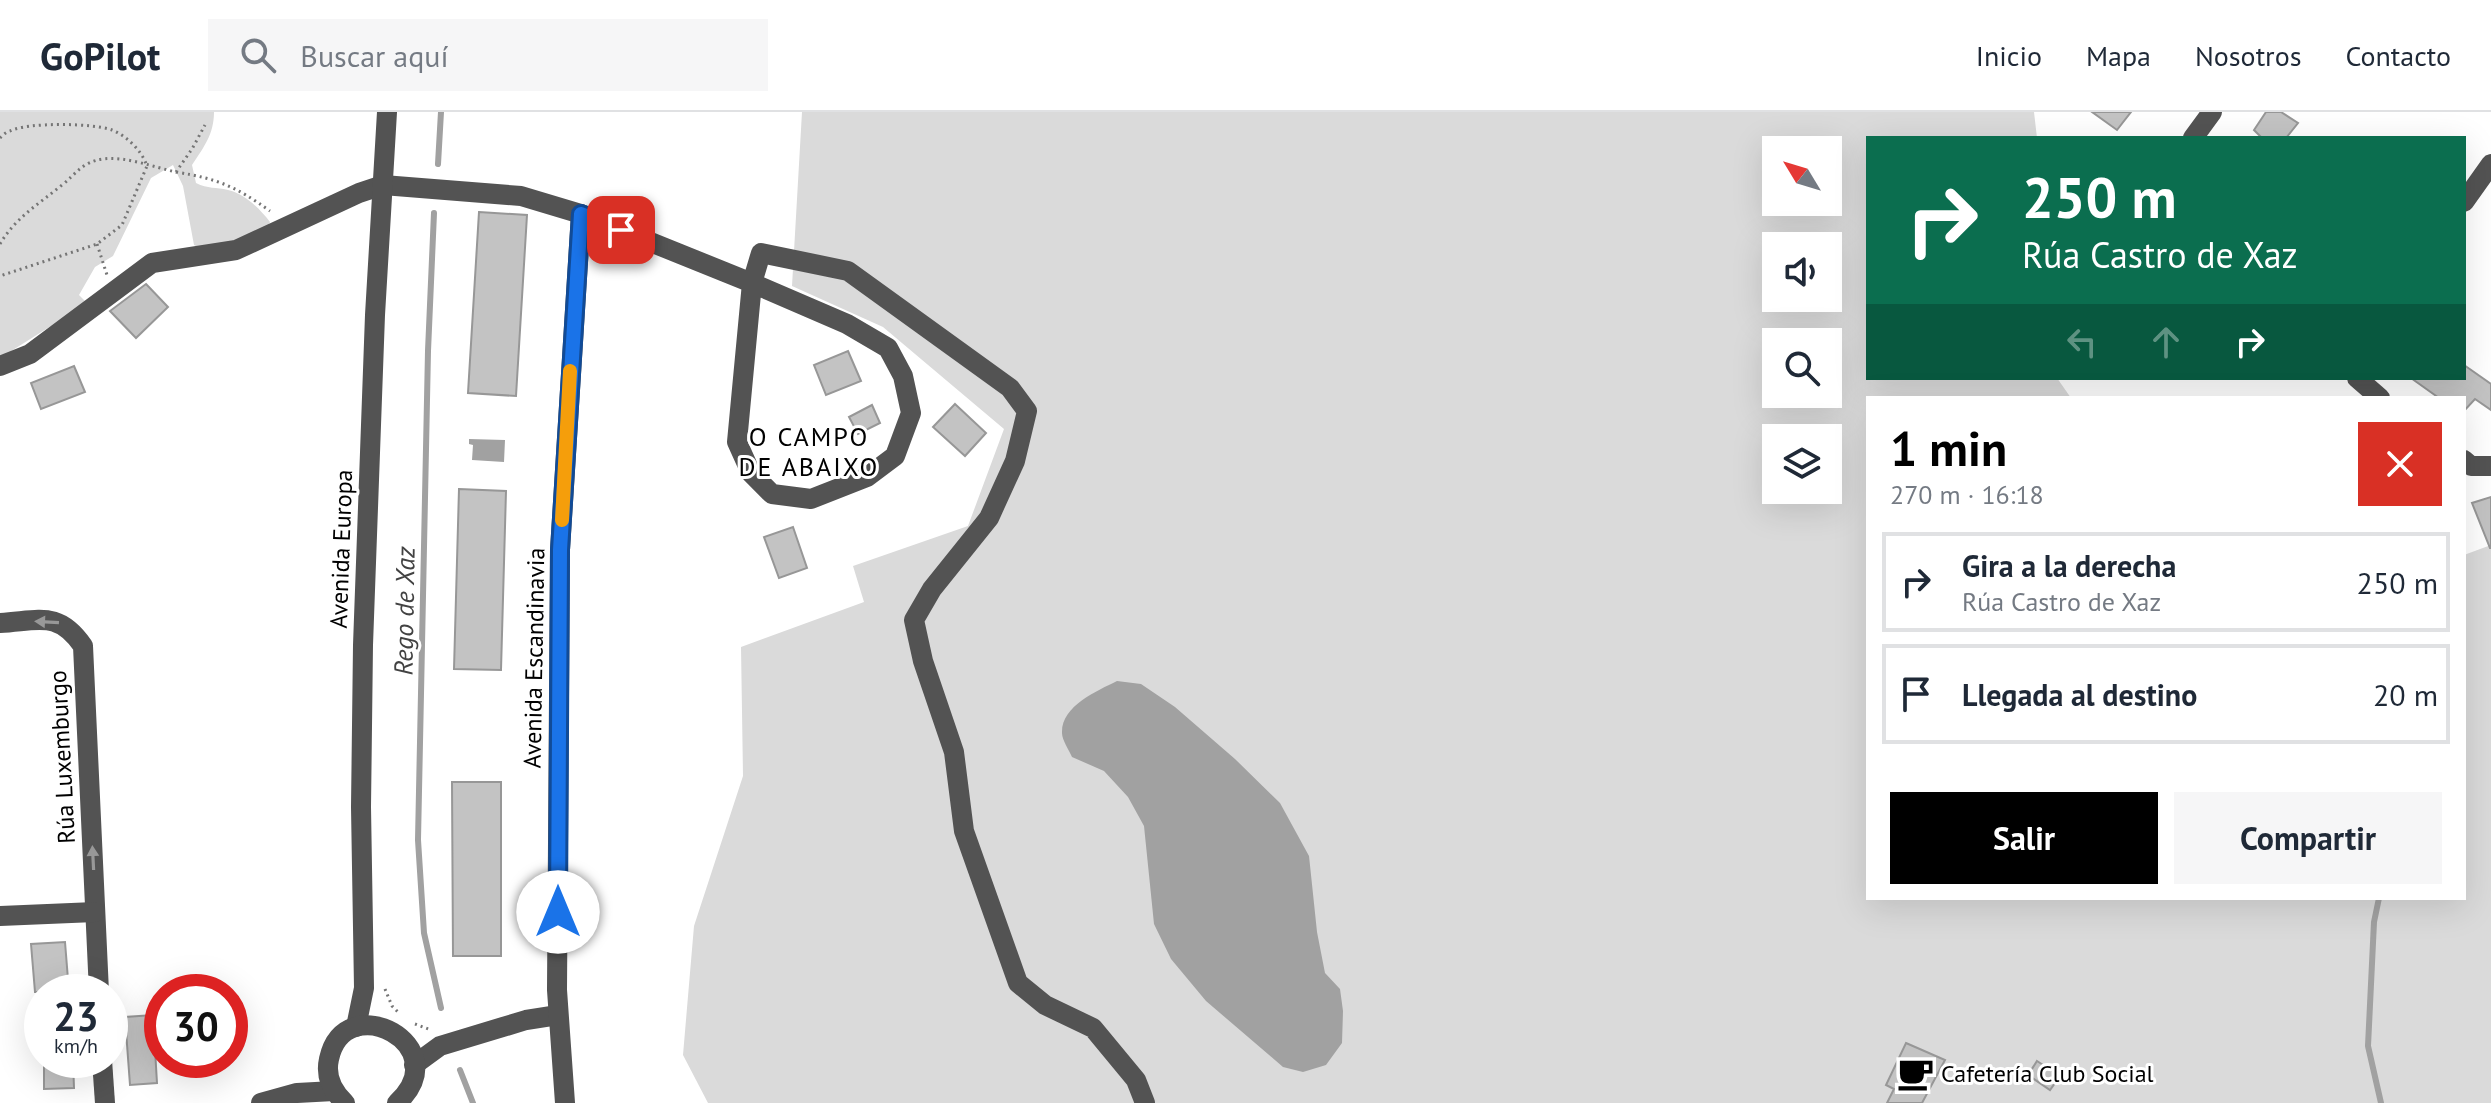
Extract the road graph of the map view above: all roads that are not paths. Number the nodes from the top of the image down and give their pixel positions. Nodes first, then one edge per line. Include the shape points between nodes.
1 (387, 112) edge
2 (2212, 112) edge
3 (2194, 136) edge
4 (2491, 164) edge
5 (383, 185) junction
6 (2466, 199) edge
7 (581, 214) junction
8 (752, 283) junction
9 (0, 366) edge
10 (2359, 380) edge
11 (2378, 396) edge
12 (2466, 462) edge
13 (2491, 466) edge
14 (0, 623) edge
15 (95, 912) junction
16 (0, 916) edge
17 (98, 974) edge
18 (558, 1015) junction
19 (366, 1027) junction
20 (441, 1038) junction
21 (406, 1044) junction
22 (414, 1065) junction
23 (103, 1078) edge
24 (335, 1088) edge
25 (105, 1103) edge
26 (261, 1103) edge
27 (397, 1103) edge
28 (565, 1103) edge
29 (1145, 1103) edge

1 - 5 street, Avenida Europa
2 - 3 street
4 - 6 street
5 - 7 street via 521,196
5 - 9 street via 236,250 152,263 30,354
5 - 19 street, Avenida Europa via 363,645 361,807 374,986
7 - 8 street
7 - 18 street, Avenida Escandinavia via 560,550
8 - 8 street via 888,348 903,376 911,413 895,456 867,477 811,499 772,494 751,473 737,442
8 - 29 street via 761,253 848,271 1010,388 1027,411 1015,461 989,518 914,620 954,752 964,831 1018,983 1045,1005 1093,1028 1136,1080
10 - 11 street
12 - 13 street
15 -> 14 street, Rúa Luxemburgo via 83,646 57,620
15 - 16 street
15 - 17 street, Rúa Luxemburgo
18 - 20 street
18 - 28 street, Avenida Escandinavia
19 - 21 street via 393,1030
19 - 24 street via 337,1040 329,1056
20 - 21 street
20 - 22 street
21 - 22 street
22 - 27 street via 413,1081
23 - 25 street
24 - 26 street

